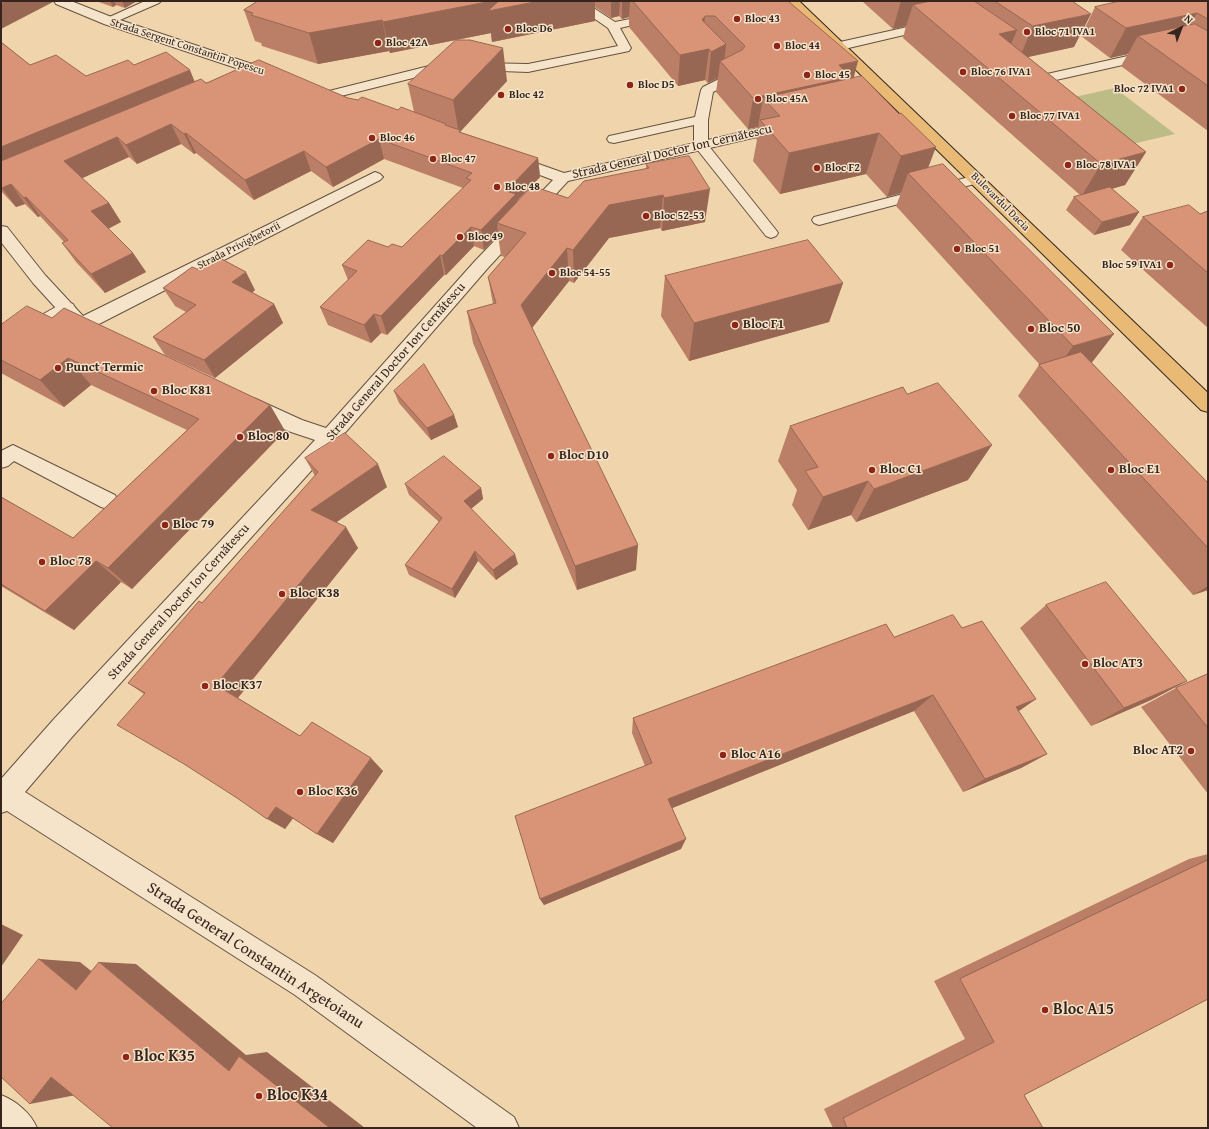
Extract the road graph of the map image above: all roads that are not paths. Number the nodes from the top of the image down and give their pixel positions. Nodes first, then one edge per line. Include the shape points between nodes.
1 (60, 1) edge
2 (155, 1) edge
3 (575, 1) edge
4 (792, 1) edge
5 (666, 14) edge
6 (109, 21) junction
7 (939, 24) edge
8 (614, 26) junction
9 (840, 46) junction
10 (1165, 51) edge
11 (717, 62) edge
12 (259, 71) junction
13 (1026, 71) edge
14 (239, 79) edge
15 (289, 80) edge
16 (1038, 80) junction
17 (318, 89) edge
18 (1049, 90) edge
19 (332, 94) junction
20 (356, 102) edge
21 (702, 120) junction
22 (801, 122) edge
23 (614, 139) dead end
24 (701, 145) junction
25 (499, 154) edge
26 (375, 177) dead end
27 (563, 178) junction
28 (977, 179) junction
29 (820, 220) dead end
30 (1, 231) edge
31 (771, 233) dead end
32 (67, 308) junction
33 (81, 325) junction
34 (102, 335) edge
35 (1, 345) edge
36 (231, 395) edge
37 (1208, 404) edge
38 (330, 437) junction
39 (5, 451) edge
40 (108, 501) dead end
41 (3, 796) edge
42 (1, 1109) edge
43 (23, 1128) edge
44 (503, 1128) edge

1 - 6 street, Strada Sergent Constantin Popescu
2 - 6 lane
3 - 8 lane
4 - 9 main road, Bulevardul Dacia
5 - 8 lane
6 - 12 street, Strada Sergent Constantin Popescu
7 - 9 lane
8 - 19 lane via 625,48 528,68 441,67
9 - 28 main road, Bulevardul Dacia via 889,102
10 - 16 lane
11 - 21 lane via 733,77 707,90
12 - 14 street
12 - 15 street, Strada Sergent Constantin Popescu
13 - 16 lane
16 - 18 lane
17 - 19 street
19 - 20 street
21 - 23 lane
21 - 24 lane
22 - 24 street, Strada General Doctor Ion Cernătescu
24 - 27 street, Strada General Doctor Ion Cernătescu
24 - 31 lane
25 - 27 street
26 - 33 street, Strada Privighetorii
27 - 38 street, Strada General Doctor Ion Cernătescu via 481,265
28 - 29 lane
28 - 37 main road, Bulevardul Dacia
30 - 32 street via 39,279
32 - 33 street
32 - 35 lane
33 - 34 street
36 - 38 street via 295,426
38 - 41 street, Strada General Doctor Ion Cernătescu
39 - 40 lane
41 - 44 street, Strada General Constantin Argetoianu via 305,985
42 - 43 lane

